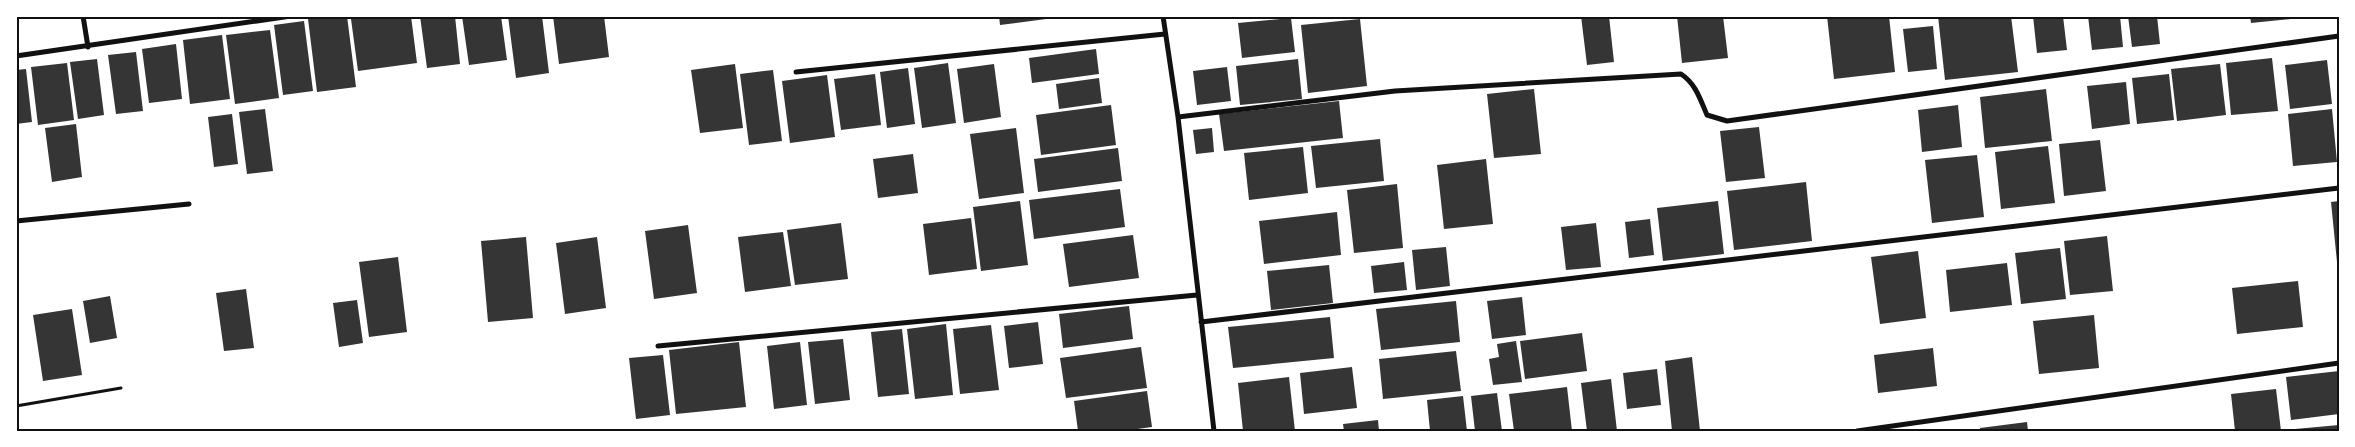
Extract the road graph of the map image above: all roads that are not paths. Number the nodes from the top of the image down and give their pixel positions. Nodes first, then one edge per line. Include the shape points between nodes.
1 (82, 16) edge
2 (291, 16) edge
3 (1163, 16) edge
4 (1165, 34) junction
5 (2339, 36) edge
6 (88, 47) junction
7 (16, 56) edge
8 (796, 72) dead end
9 (1178, 117) junction
10 (2339, 188) edge
11 (189, 204) dead end
12 (16, 221) edge
13 (1197, 295) junction
14 (1201, 322) junction
15 (658, 346) dead end
16 (2339, 363) edge
17 (1214, 431) edge
18 (1857, 431) edge

1 - 6 street
2 - 6 street
3 - 4 street
4 - 8 street
4 - 9 street
5 - 9 street via 1727,120 1707,115 1696,89 1681,74 1396,91
6 - 7 street
9 - 13 street
10 - 14 street
11 - 12 street
13 - 14 street
13 - 15 street
14 - 17 street
16 - 18 street

